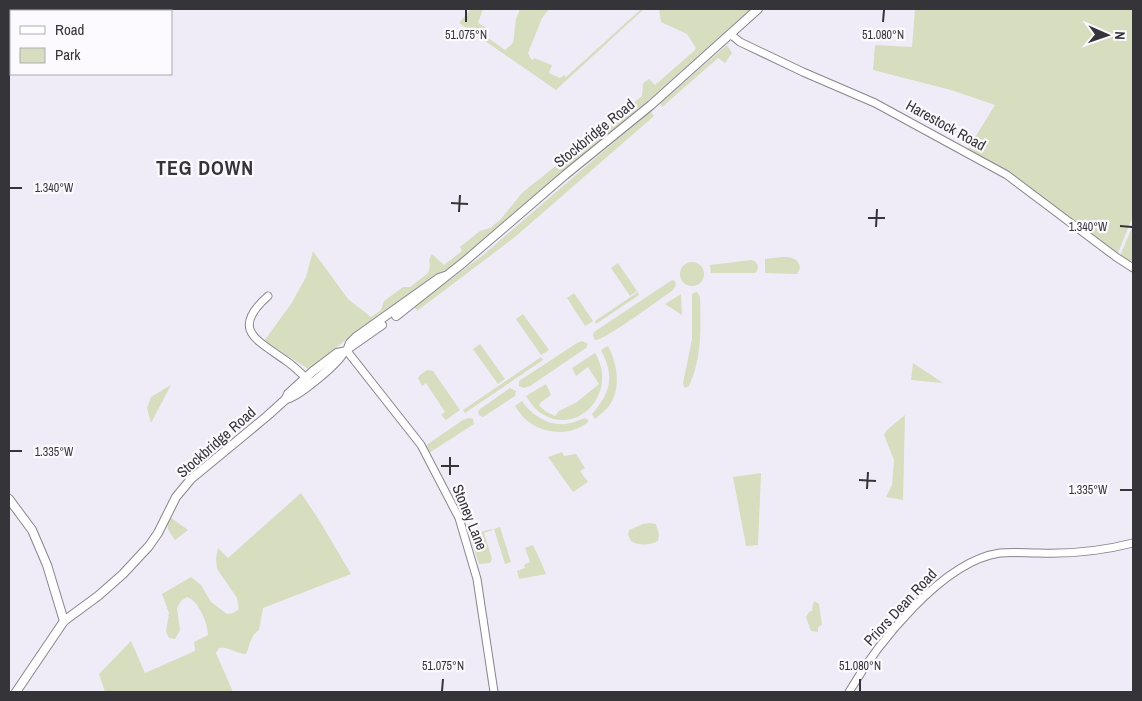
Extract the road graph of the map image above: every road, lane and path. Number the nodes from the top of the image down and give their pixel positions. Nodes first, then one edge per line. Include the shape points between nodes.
1 (758, 9) edge
2 (730, 34) junction
3 (1133, 268) edge
4 (268, 296) dead end
5 (346, 351) junction
6 (308, 381) junction
7 (9, 498) edge
8 (1133, 542) edge
9 (64, 621) junction
10 (19, 691) edge
11 (494, 692) edge
12 (849, 692) edge

1 - 2 main road, Stockbridge Road
2 - 3 street, Harestock Road via 740,42 875,103 1008,175
2 - 5 main road, Stockbridge Road via 442,281
4 - 6 street via 252,314 251,333
5 - 6 main road, Stockbridge Road
5 - 11 street, Stoney Lane via 421,445 459,518 477,578
6 - 9 main road, Stockbridge Road via 292,398 286,399 191,480 176,497 149,546 110,585
7 - 9 main road via 37,539
8 - 12 street, Priors Dean Road via 1091,552 1016,552 976,560 950,575 910,612 870,659
9 - 10 main road, Stockbridge Road

